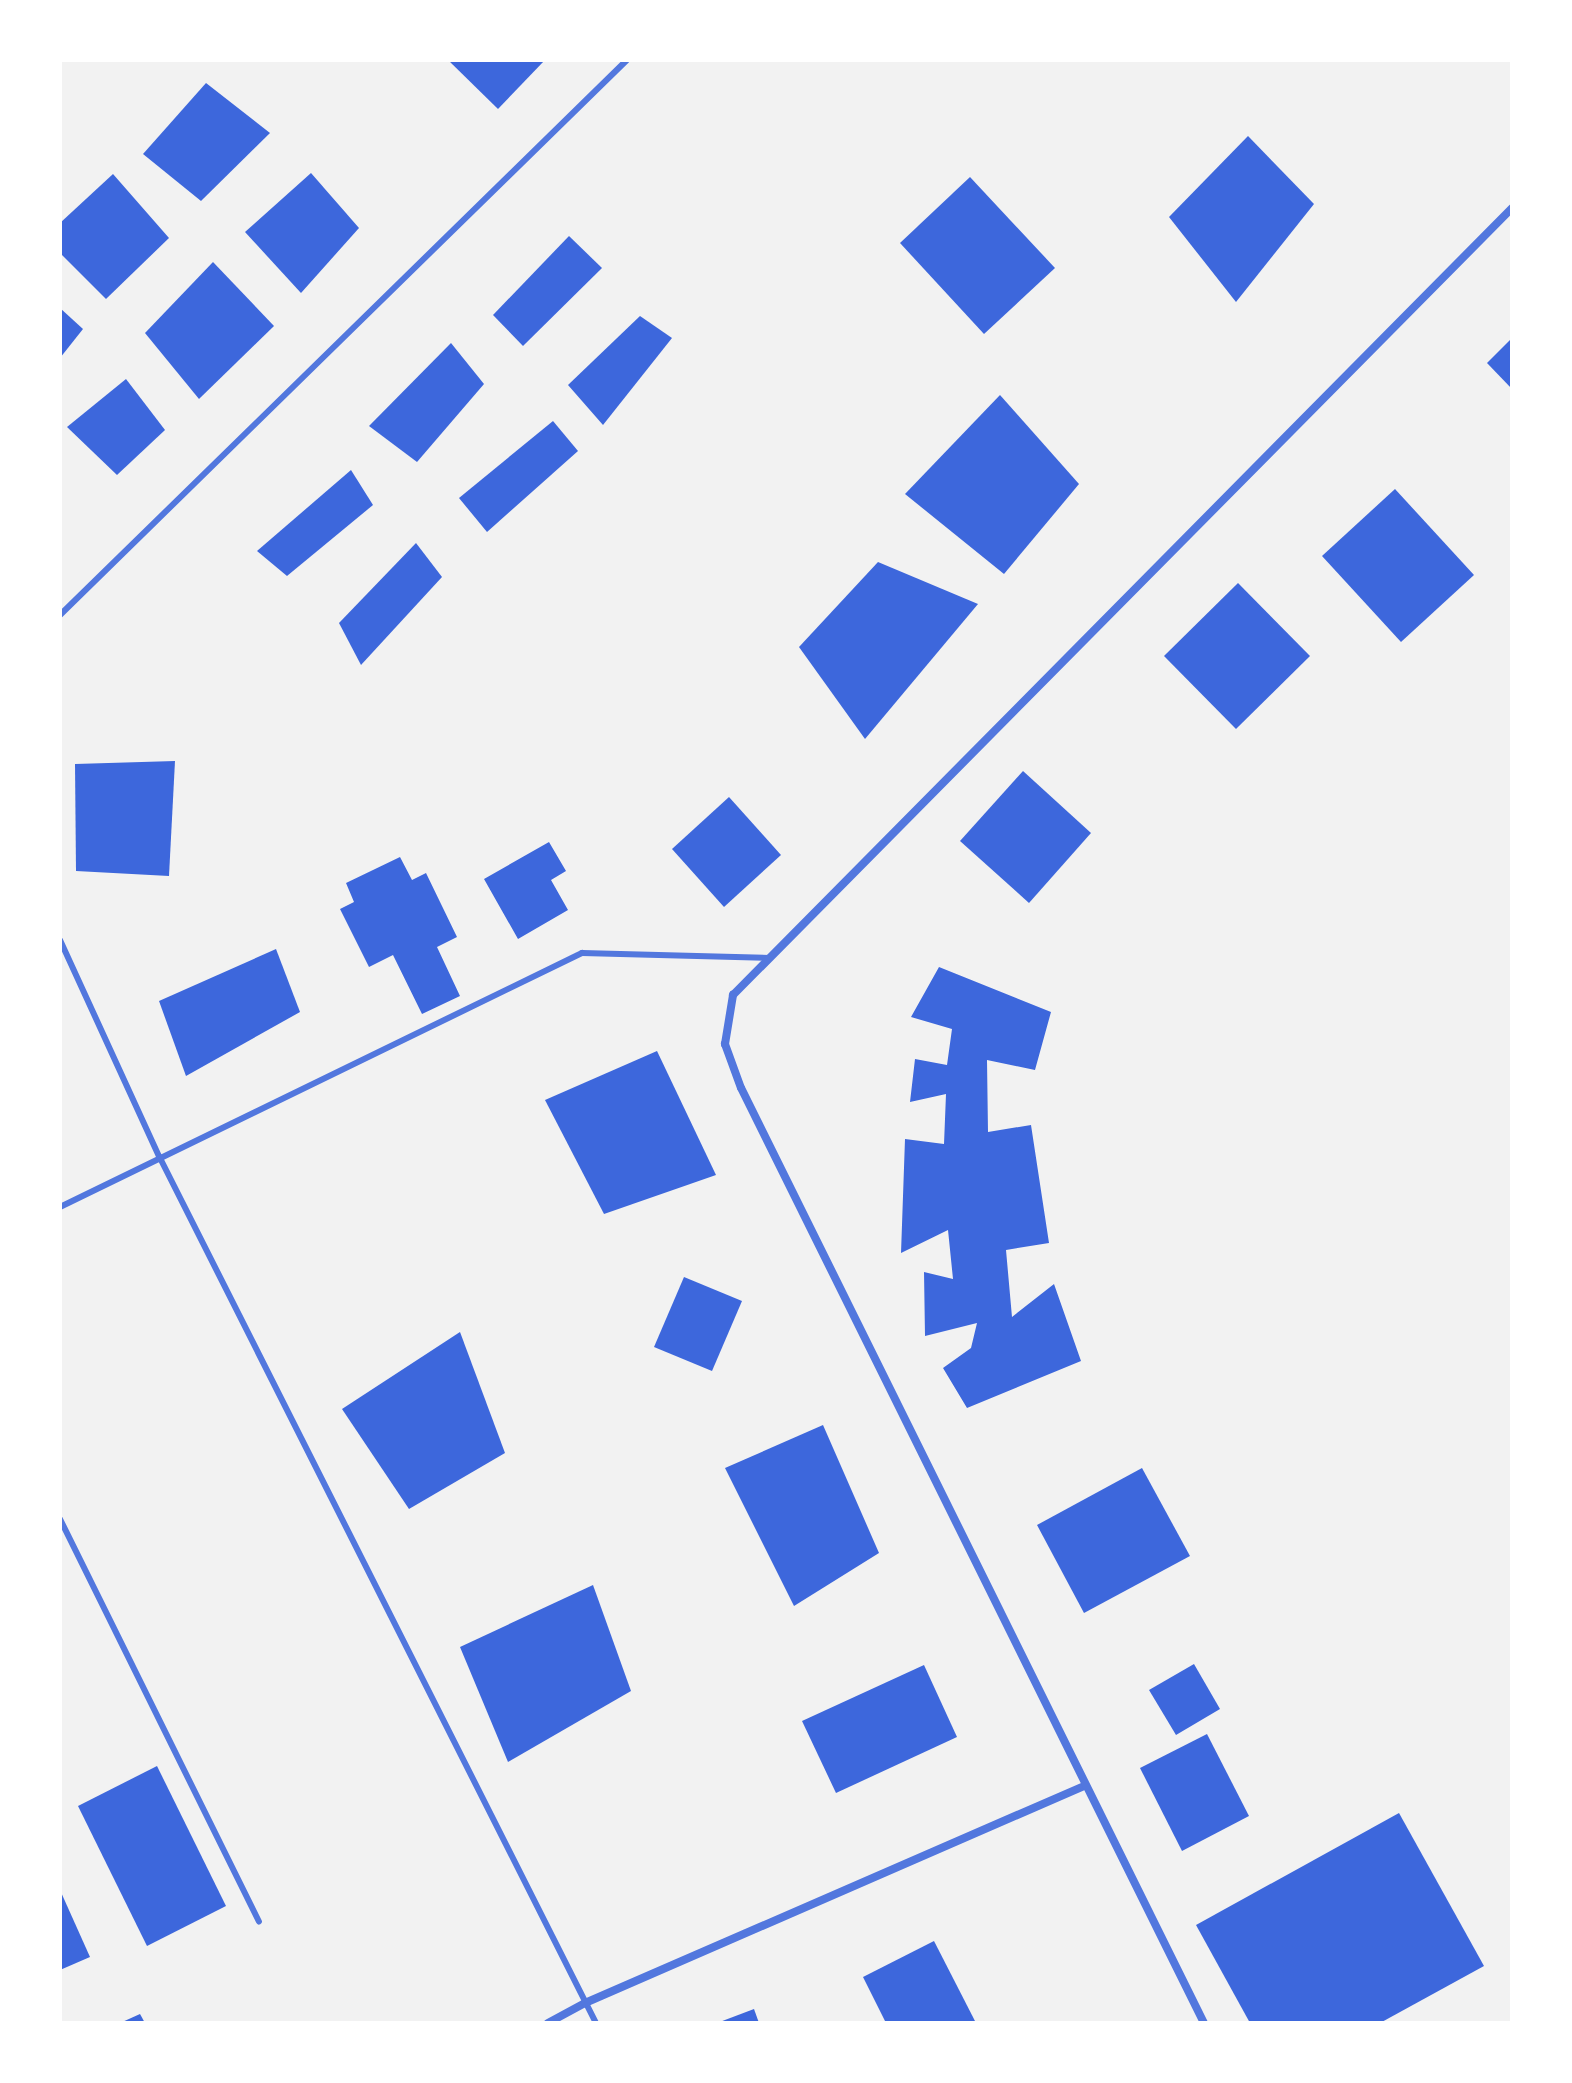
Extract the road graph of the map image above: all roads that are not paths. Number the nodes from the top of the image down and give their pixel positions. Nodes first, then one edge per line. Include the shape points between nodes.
1 (627, 60) edge
2 (1512, 208) edge
3 (60, 615) edge
4 (60, 940) edge
5 (770, 958) junction
6 (159, 1156) junction
7 (60, 1207) edge
8 (60, 1519) edge
9 (1084, 1786) junction
10 (259, 1921) dead end
11 (585, 2003) junction
12 (548, 2023) edge
13 (596, 2023) edge
14 (1204, 2023) edge

1 - 3 lane
2 - 5 street
4 - 6 lane
5 - 6 lane via 582,953
5 - 9 street via 733,995 725,1044 741,1088
6 - 7 lane
6 - 11 lane
8 - 10 lane
9 - 11 street
9 - 14 street
11 - 12 street
11 - 13 lane

